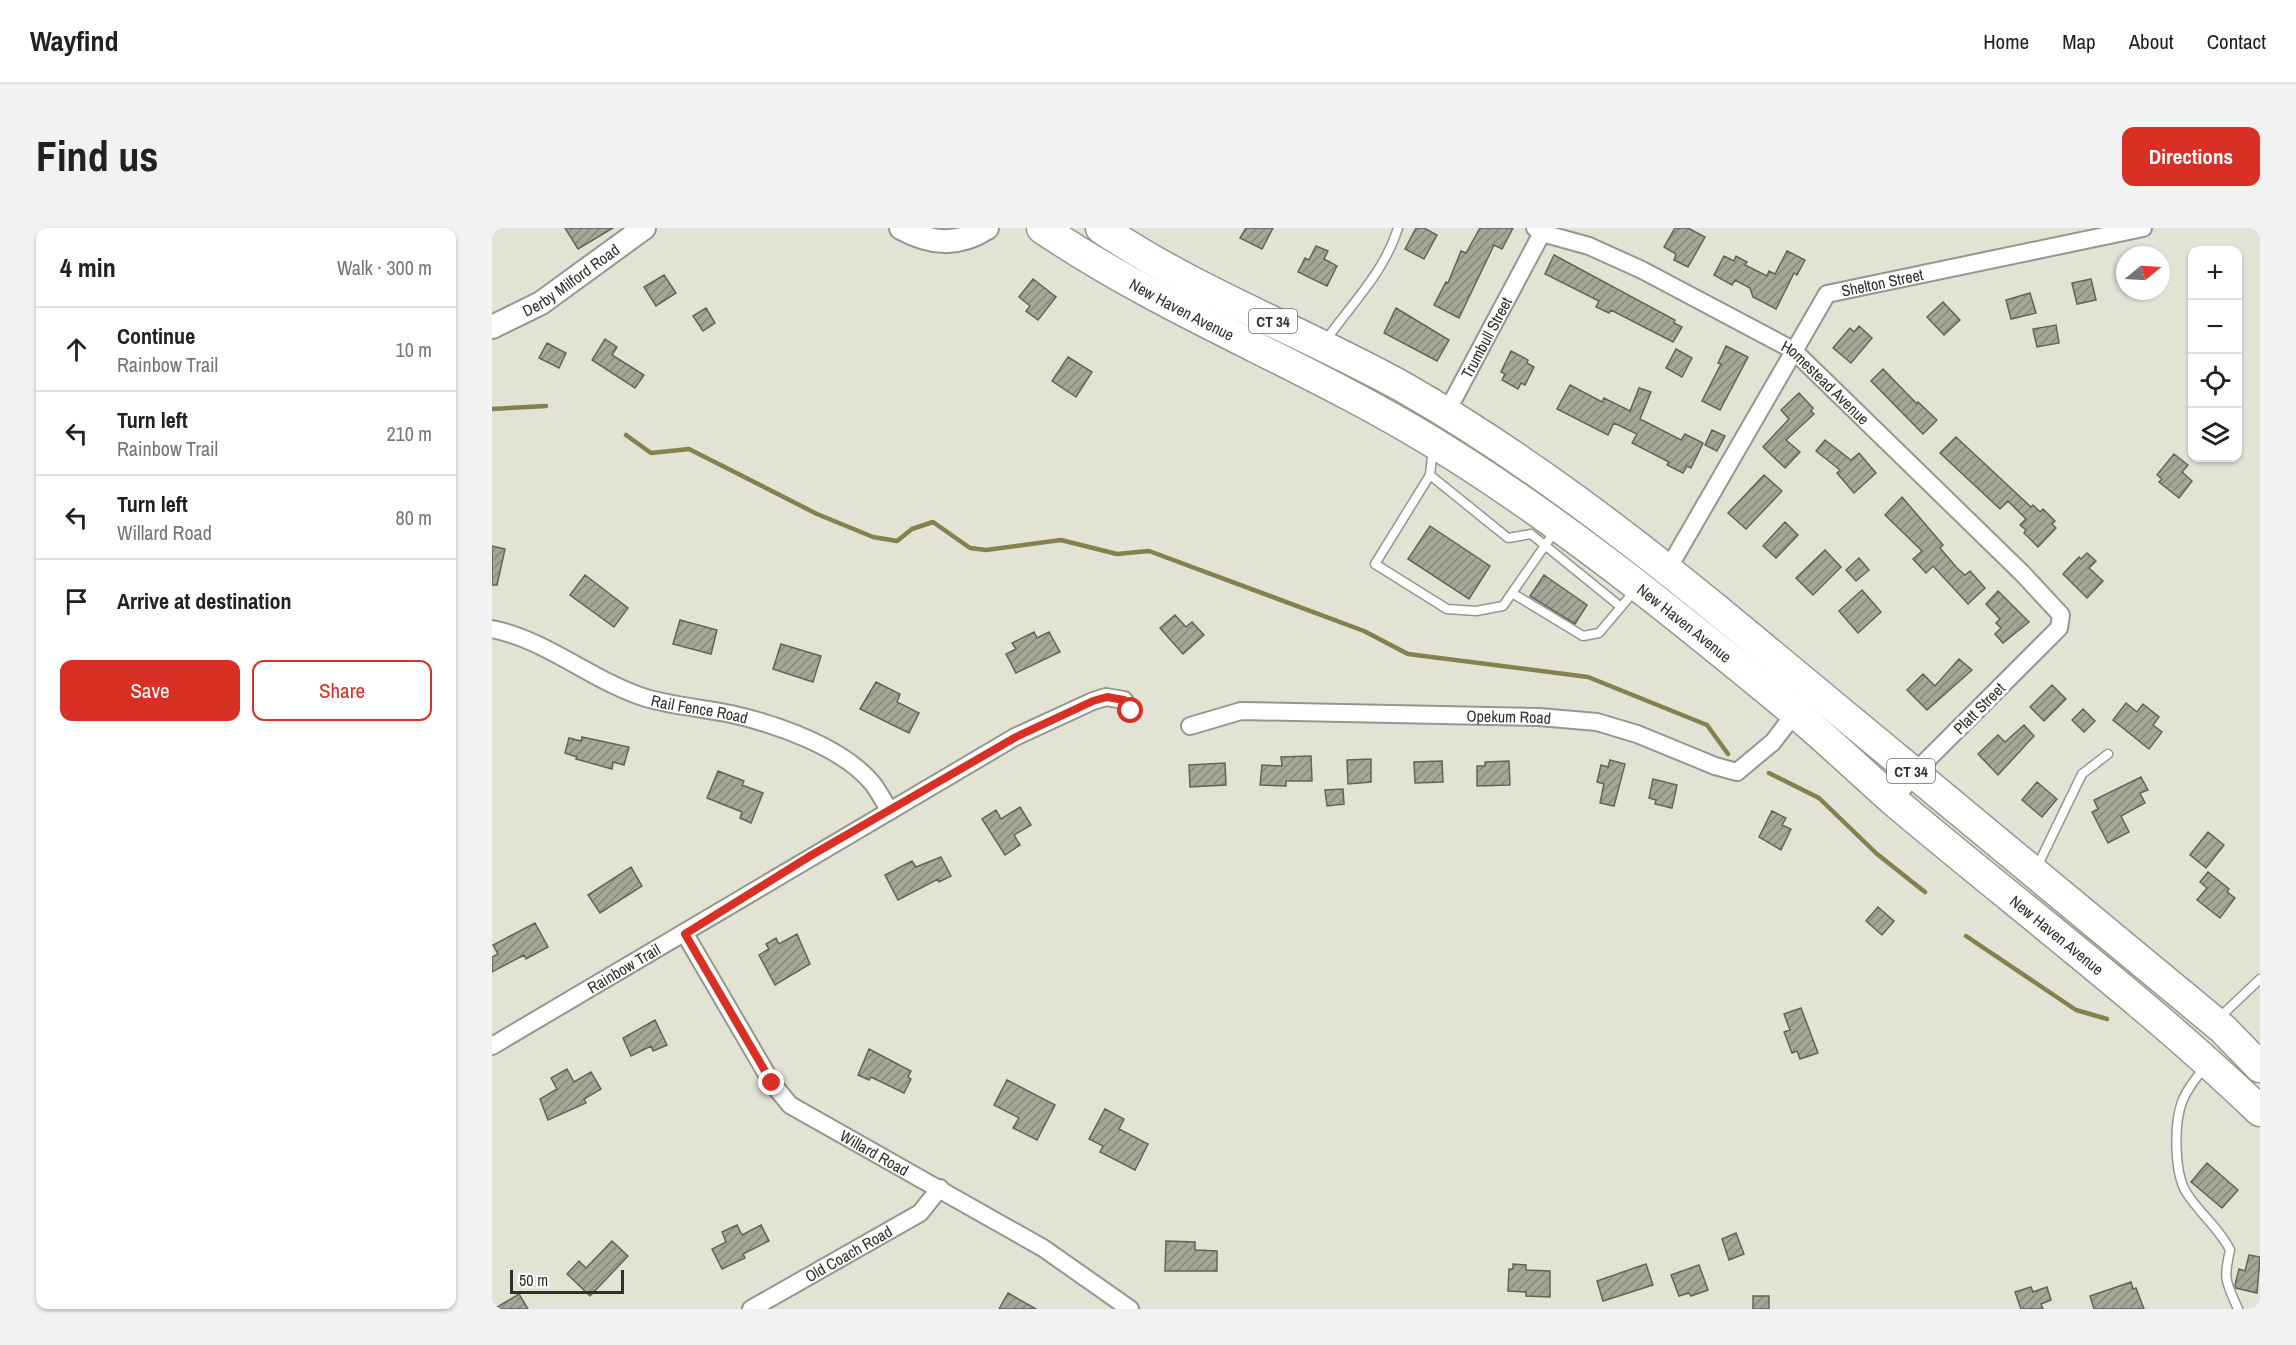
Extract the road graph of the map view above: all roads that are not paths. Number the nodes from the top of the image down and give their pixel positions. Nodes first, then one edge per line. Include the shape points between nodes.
1 (644, 228) edge
2 (901, 228) edge
3 (987, 228) edge
4 (1042, 228) edge
5 (1101, 228) edge
6 (1398, 228) edge
7 (2143, 228) edge
8 (1538, 230) edge
9 (492, 327) edge
10 (1322, 346) junction
11 (1793, 350) junction
12 (1446, 413) junction
13 (1433, 442) junction
14 (1430, 474) junction
15 (1552, 536) junction
16 (1668, 569) junction
17 (1512, 593) junction
18 (1629, 597) junction
19 (2061, 615) joint
20 (492, 628) edge
21 (1131, 711) dead end
22 (1795, 713) junction
23 (1190, 726) dead end
24 (2108, 754) dead end
25 (1914, 773) junction
26 (1894, 801) junction
27 (890, 811) junction
28 (2034, 873) junction
29 (685, 934) junction
30 (2260, 979) edge
31 (2215, 1023) junction
32 (492, 1046) edge
33 (2209, 1062) junction
34 (2260, 1067) edge
35 (2260, 1111) edge
36 (940, 1188) junction
37 (751, 1309) edge
38 (1130, 1309) edge
39 (2238, 1309) edge

1 - 9 main road, Derby Milford Road via 541,303
2 - 3 main road via 939,242 967,239
4 - 13 highway, New Haven Avenue / CT 34 via 1119,277
5 - 10 highway, New Haven Avenue / CT 34
6 - 10 lane via 1380,270
7 - 11 street, Shelton Street via 1827,294
8 - 11 street, Homestead Avenue via 1589,246 1642,270
8 - 12 street, Trumbull Street
10 - 12 highway, New Haven Avenue / CT 34
11 - 16 street, Shelton Street
11 - 19 street, Homestead Avenue
12 - 13 street, Trumbull Street
12 - 16 highway, New Haven Avenue / CT 34
13 - 14 lane
13 - 15 highway, New Haven Avenue / CT 34
14 - 15 lane via 1508,538
14 - 17 lane via 1375,564 1447,609 1476,611 1503,606
15 - 17 lane
15 - 18 highway, New Haven Avenue / CT 34
16 - 25 highway, New Haven Avenue / CT 34
17 - 18 lane via 1583,636 1599,633
18 - 22 highway, New Haven Avenue / CT 34
19 - 25 street, Platt Street via 2059,628
20 - 27 street, Rail Fence Road via 647,698 733,715 799,735 844,760 872,783
21 - 27 street, Rainbow Trail via 1124,700 1107,697 1082,705 1016,737
22 - 23 street, Opekum Road via 1773,742 1737,772 1597,722 1539,717 1241,711
22 - 26 highway, New Haven Avenue / CT 34
24 - 28 lane via 2082,774
25 - 26 street, Platt Street
25 - 28 highway, New Haven Avenue / CT 34
26 - 33 highway, New Haven Avenue / CT 34
27 - 29 street, Rainbow Trail
28 - 31 highway, New Haven Avenue / CT 34
29 - 32 street, Rainbow Trail
29 - 36 street, Willard Road via 772,1083 790,1105
30 - 31 lane
31 - 34 highway, New Haven Avenue / CT 34
33 - 35 highway, New Haven Avenue / CT 34
33 - 39 lane via 2182,1102 2177,1122 2179,1170 2184,1190 2230,1250 2225,1280
36 - 37 street, Old Coach Road via 920,1214
36 - 38 street, Willard Road via 1042,1248

